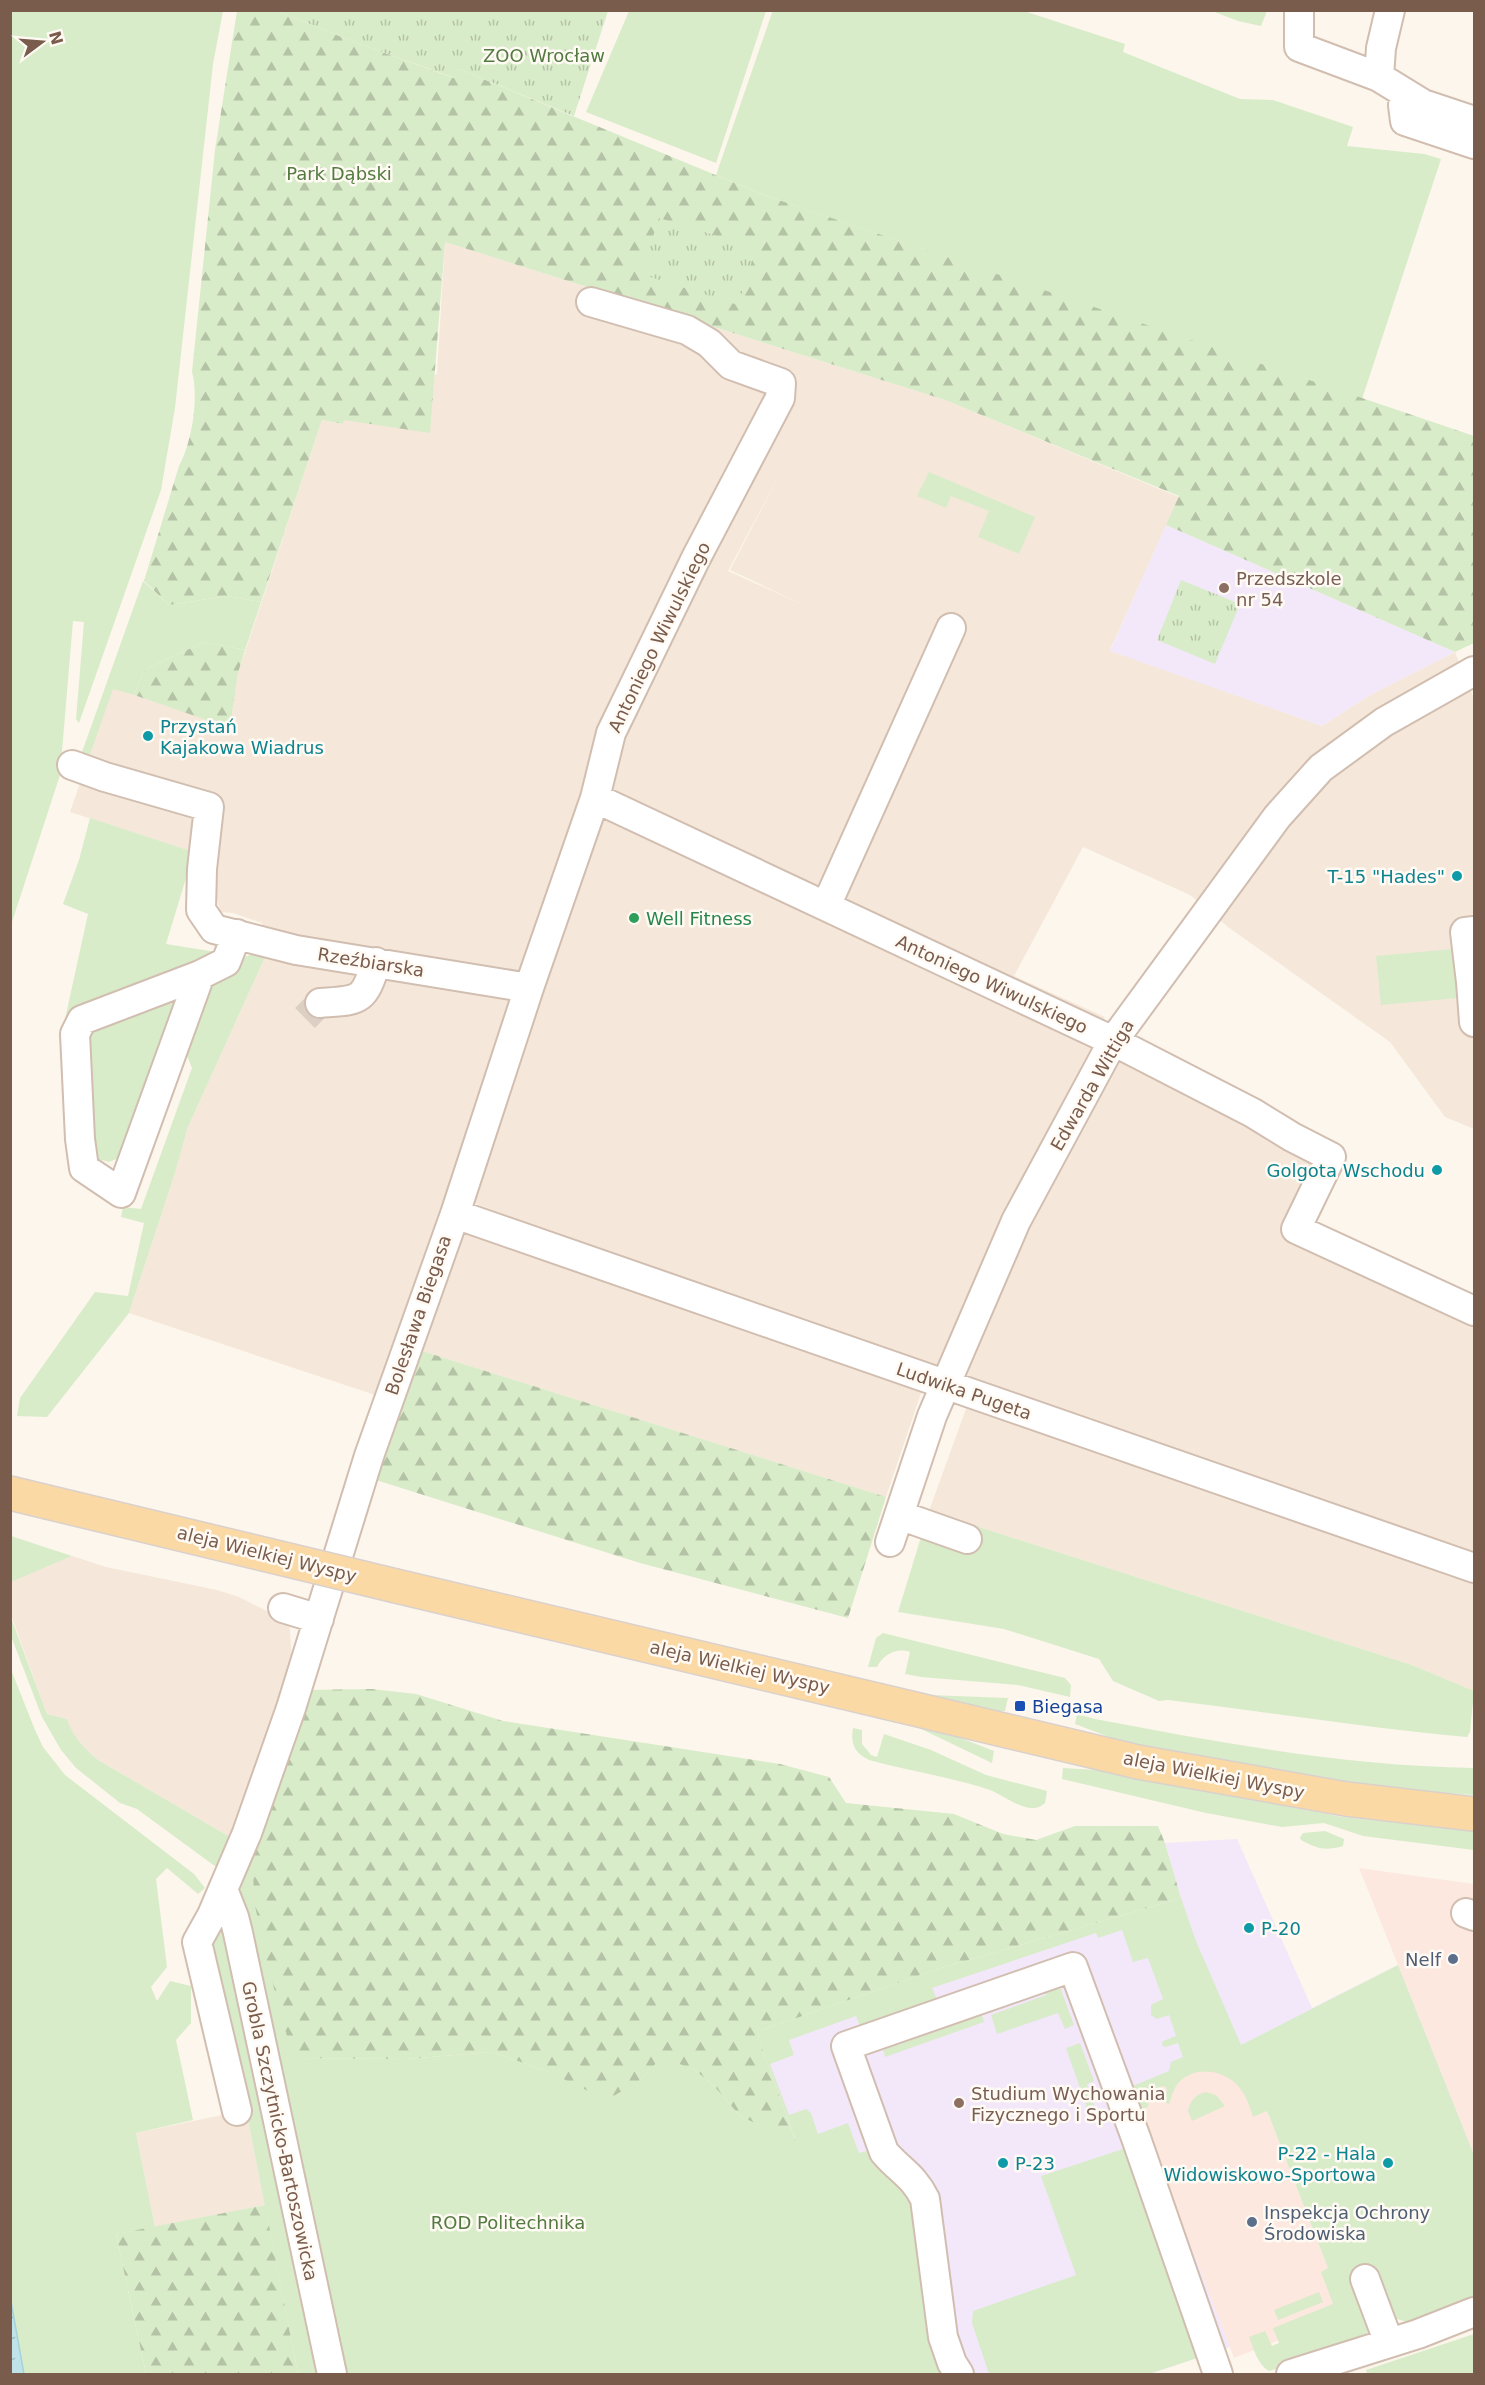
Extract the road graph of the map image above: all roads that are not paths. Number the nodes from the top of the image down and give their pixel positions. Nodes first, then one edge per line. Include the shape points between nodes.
1 (1299, 10) edge
2 (1390, 10) edge
3 (1379, 76) junction
4 (1406, 94) junction
5 (1474, 121) edge
6 (1474, 144) edge
7 (591, 302) dead end
8 (951, 628) dead end
9 (1474, 671) edge
10 (72, 765) dead end
11 (595, 798) junction
12 (826, 906) junction
13 (1474, 931) edge
14 (225, 932) junction
15 (376, 963) junction
16 (201, 975) junction
17 (1473, 982) edge
18 (529, 988) junction
19 (320, 1003) tunnel mouth
20 (1474, 1022) edge
21 (1113, 1041) junction
22 (455, 1214) junction
23 (1474, 1311) edge
24 (945, 1385) junction
25 (10, 1493) edge
26 (899, 1515) junction
27 (967, 1539) dead end
28 (890, 1542) dead end
29 (1474, 1568) edge
30 (283, 1608) dead end
31 (319, 1619) junction
32 (1474, 1814) edge
33 (223, 1889) junction
34 (237, 2111) dead end
35 (1365, 2279) dead end
36 (1474, 2312) edge
37 (1389, 2343) junction
38 (1349, 2366) edge
39 (332, 2374) edge
40 (959, 2374) edge
41 (1218, 2374) edge
42 (1291, 2374) edge

1 - 3 street via 1299,47
2 - 3 street
3 - 4 street
4 - 5 street via 1423,104
4 - 6 street via 1405,121
7 - 11 street, Antoniego Wiwulskiego via 687,330 709,343 730,365 781,382 780,398 611,733
8 - 12 street
9 - 21 street, Edwarda Wittiga via 1390,718 1322,768 1277,818
10 - 14 street via 209,807 201,910
11 - 12 street, Antoniego Wiwulskiego
11 - 18 street, Bolesława Biegasa
12 - 21 street, Antoniego Wiwulskiego
13 - 17 street via 1465,932
14 - 15 street, Rzeźbiarska via 296,950
14 - 16 street via 226,962
15 - 18 street, Rzeźbiarska
15 - 19 street via 362,995 352,1001
16 - 16 street via 196,986 121,1193 84,1168 75,1034 82,1020
17 - 20 street
18 - 22 street, Bolesława Biegasa
21 - 23 street, Antoniego Wiwulskiego via 1331,1157 1296,1229
21 - 24 street, Edwarda Wittiga via 1016,1221
22 - 24 street, Ludwika Pugeta
22 - 31 street, Bolesława Biegasa via 369,1456
24 - 26 street, Edwarda Wittiga
24 - 29 street, Ludwika Pugeta
25 - 32 main road, aleja Wielkiej Wyspy, bridge via 1138,1762 1346,1799
26 - 27 street
26 - 28 street, Edwarda Wittiga
30 - 31 street
31 - 33 street, Bolesława Biegasa via 247,1833
33 - 34 street, Bolesława Biegasa via 197,1942
33 - 39 street, Grobla Szczytnicko-Bartoszowicka via 238,1933
35 - 37 street
36 - 37 street
37 - 38 street
38 - 42 street
40 - 41 street via 944,2337 925,2199 918,2184 884,2152 846,2046 1073,1967

